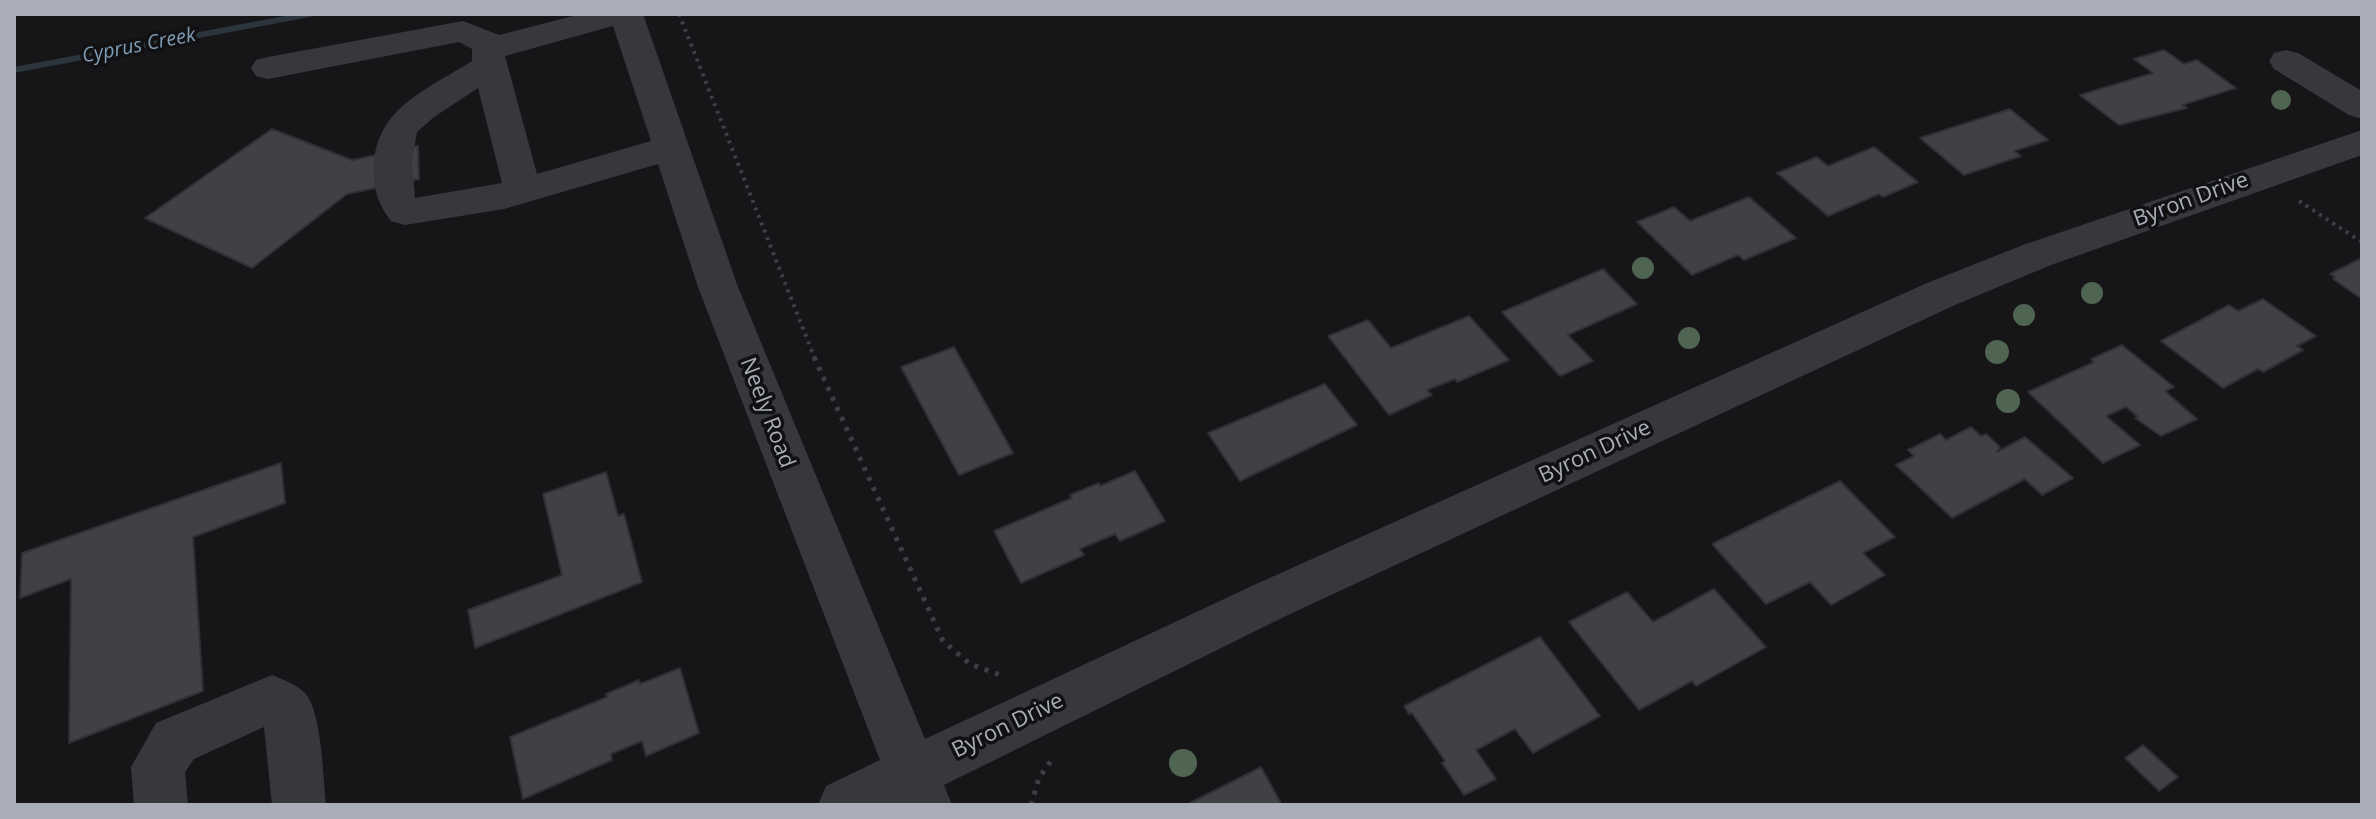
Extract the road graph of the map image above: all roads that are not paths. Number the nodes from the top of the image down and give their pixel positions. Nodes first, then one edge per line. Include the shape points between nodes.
1 (623, 14) edge
2 (492, 56) junction
3 (2286, 61) dead end
4 (268, 68) dead end
5 (2362, 107) edge
6 (2362, 142) edge
7 (671, 148) junction
8 (522, 189) junction
9 (919, 789) edge
10 (161, 805) edge
11 (299, 805) edge
12 (845, 805) edge

1 - 2 street
1 - 7 street, Neely Road
2 - 4 street via 463,31
2 - 8 street
2 - 8 street via 402,126 393,150 393,197 405,212
3 - 5 street
6 - 9 street, Byron Drive via 2037,255 1941,294 1271,600
7 - 8 street
7 - 9 street, Neely Road via 718,287
9 - 12 street, Byron Drive
10 - 11 street via 158,767 175,741 272,699 289,712

